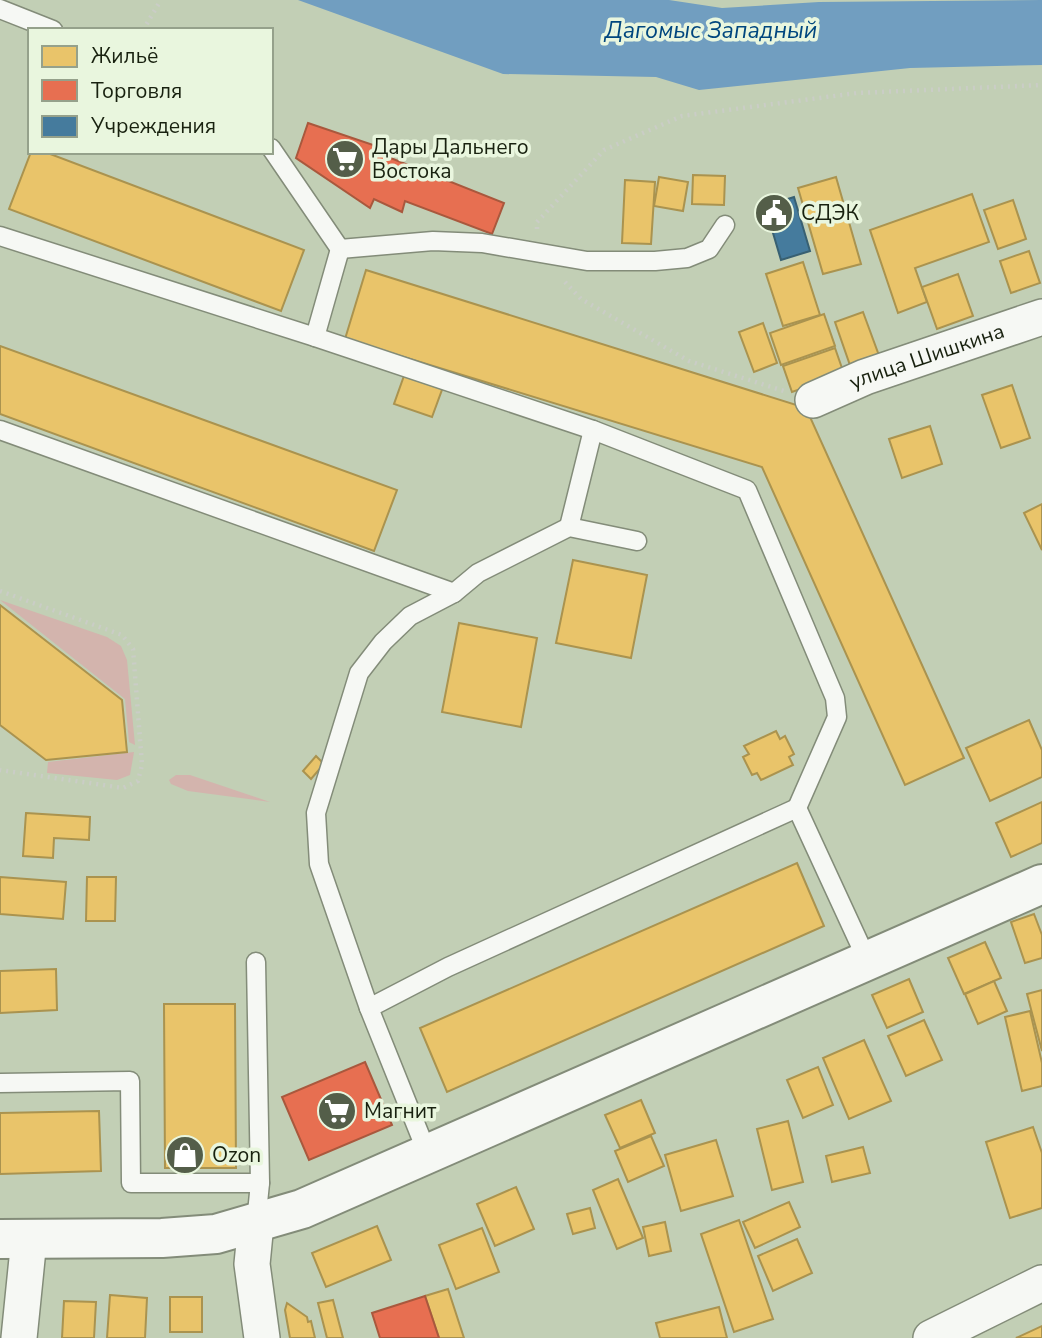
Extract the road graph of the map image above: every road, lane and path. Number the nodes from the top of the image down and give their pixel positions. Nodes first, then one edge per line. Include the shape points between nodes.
1 (161, 0) edge
2 (0, 9) edge
3 (48, 28) edge
4 (144, 28) edge
5 (1042, 85) edge
6 (273, 151) edge
7 (725, 225) dead end
8 (0, 236) edge
9 (340, 249) junction
10 (536, 250) junction
11 (1042, 317) edge
12 (315, 337) junction
13 (813, 400) joint
14 (0, 430) edge
15 (593, 430) junction
16 (569, 527) junction
17 (637, 541) dead end
18 (0, 591) edge
19 (453, 593) junction
20 (0, 770) edge
21 (797, 807) junction
22 (1042, 884) edge
23 (256, 962) dead end
24 (867, 962) junction
25 (369, 1008) junction
26 (0, 1083) edge
27 (428, 1155) junction
28 (260, 1183) junction
29 (256, 1223) junction
30 (15, 1239) edge
31 (1042, 1283) edge
32 (19, 1338) edge
33 (262, 1338) edge
34 (931, 1338) edge

1 - 4 path
2 - 3 lane
5 - 10 path via 858,93 682,116 604,150 537,222
6 - 9 lane
7 - 10 lane via 709,249 687,258 587,261
8 - 12 lane
9 - 10 lane via 433,241
9 - 12 lane
10 - 13 path via 581,299 689,361
11 - 13 street, улица Шишкина via 866,377
12 - 15 lane
14 - 19 lane
15 - 16 lane
15 - 21 lane via 747,491 835,698 837,717
16 - 17 lane
16 - 19 lane via 478,573
18 - 20 path via 122,635 133,649 142,765 138,781 123,788
19 - 25 lane via 410,616 359,673 316,813 319,864
21 - 24 lane
21 - 25 lane
22 - 24 main road
23 - 28 lane
24 - 27 main road
25 - 27 lane
26 - 28 lane via 130,1081 131,1184
27 - 29 main road via 335,1197
28 - 29 lane
29 - 30 main road via 216,1234
29 - 33 street via 252,1264
30 - 32 street
31 - 34 street

